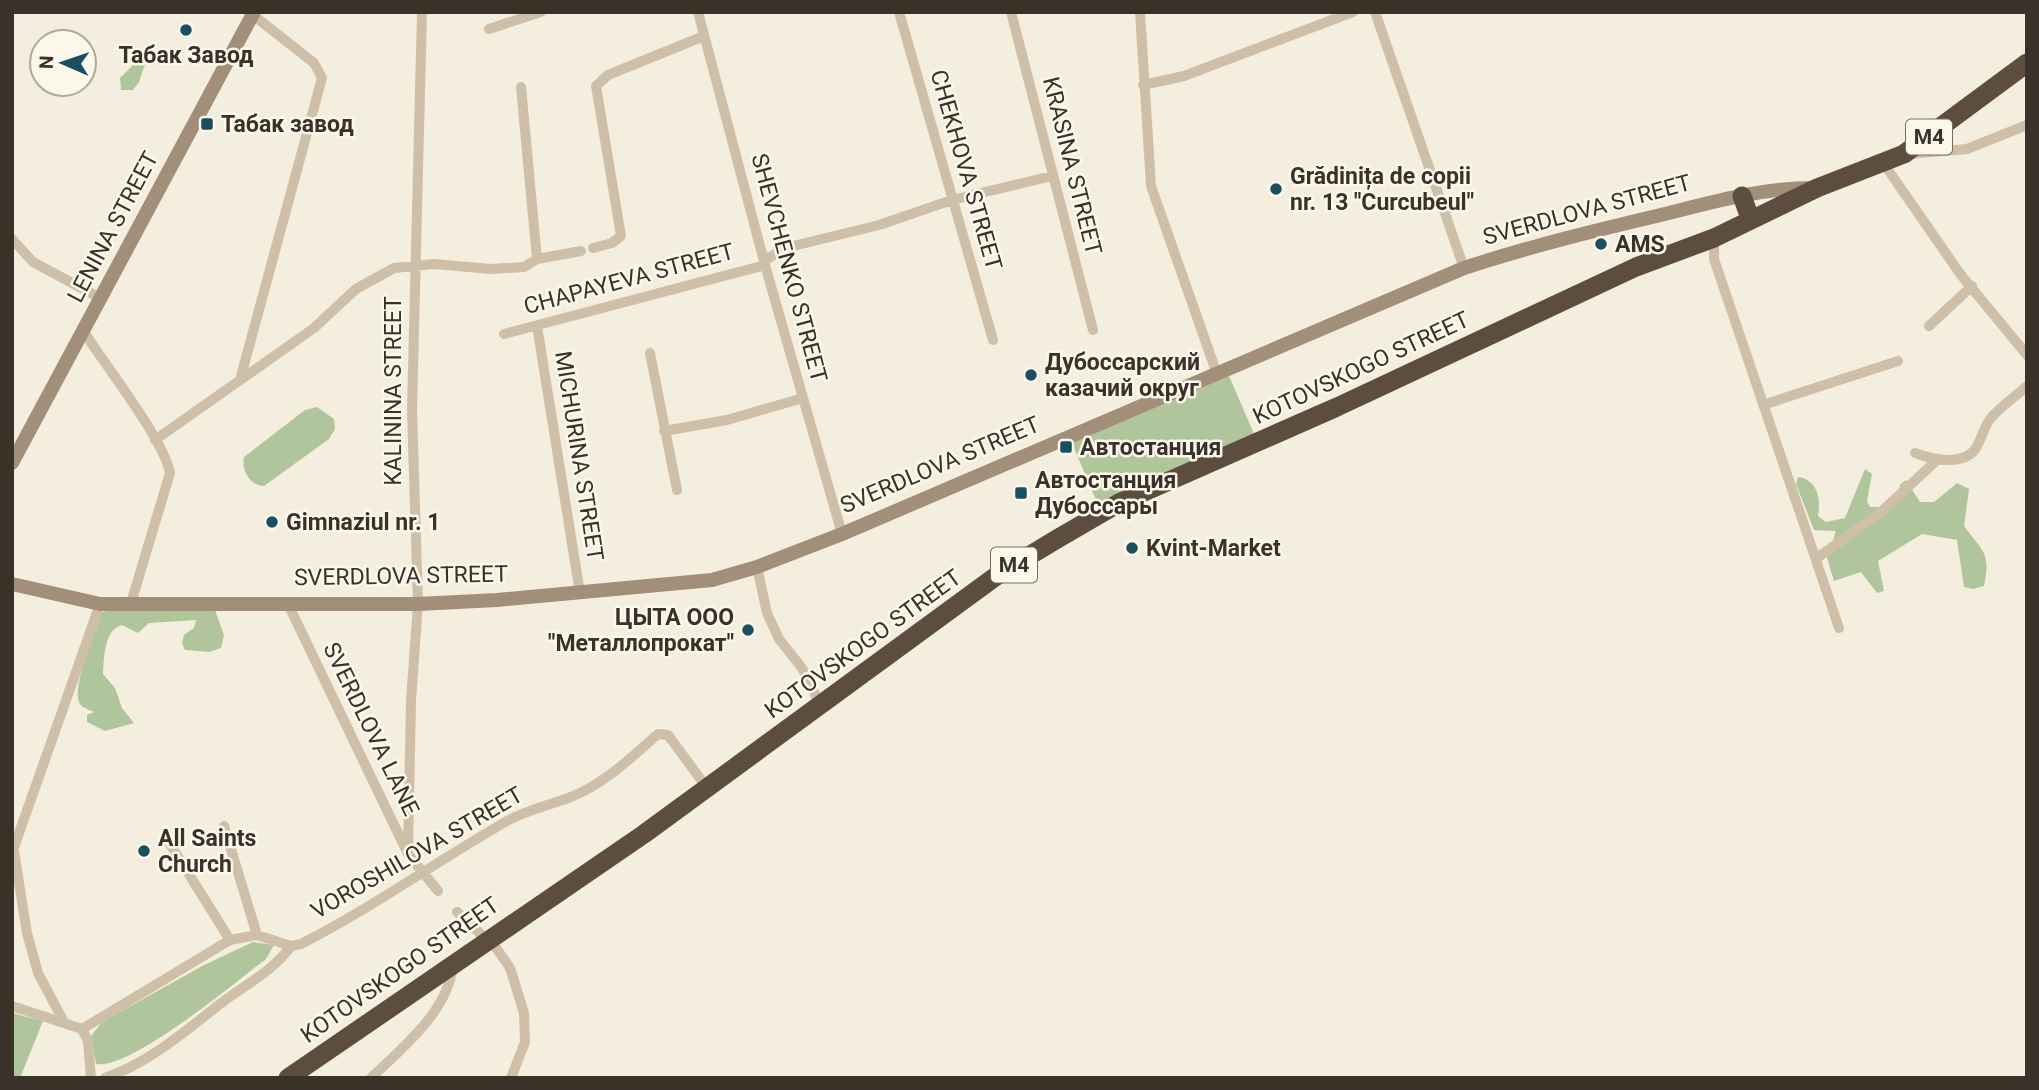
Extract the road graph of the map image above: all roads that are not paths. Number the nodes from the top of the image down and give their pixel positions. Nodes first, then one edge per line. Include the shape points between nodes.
1 (422, 12) edge
2 (541, 12) edge
3 (698, 12) edge
4 (899, 12) edge
5 (1011, 12) edge
6 (1140, 12) edge
7 (1353, 12) edge
8 (1376, 12) edge
9 (253, 14) edge
10 (489, 29) dead end
11 (704, 36) junction
12 (2027, 63) edge
13 (1143, 85) junction
14 (521, 88) dead end
15 (2027, 125) edge
16 (1941, 129) junction
17 (1947, 151) junction
18 (1904, 154) junction
19 (1884, 164) junction
20 (1052, 176) junction
21 (1817, 188) junction
22 (1742, 196) junction
23 (951, 200) junction
24 (1750, 218) junction
25 (1714, 238) junction
26 (12, 239) edge
27 (593, 248) dead end
28 (581, 251) dead end
29 (537, 259) junction
30 (764, 263) junction
31 (414, 265) junction
32 (1464, 268) junction
33 (1972, 286) junction
34 (100, 298) junction
35 (537, 326) junction
36 (1929, 326) dead end
37 (1093, 330) dead end
38 (83, 332) junction
39 (504, 334) dead end
40 (993, 340) dead end
41 (650, 353) dead end
42 (2027, 355) edge
43 (1898, 361) dead end
44 (1217, 374) junction
45 (241, 376) junction
46 (2027, 386) edge
47 (803, 398) junction
48 (1763, 405) junction
49 (664, 431) junction
50 (155, 440) junction
51 (1915, 453) dead end
52 (1937, 460) junction
53 (12, 463) edge
54 (677, 490) dead end
55 (842, 534) junction
56 (1817, 558) junction
57 (757, 567) junction
58 (12, 584) edge
59 (580, 593) junction
60 (287, 602) junction
61 (131, 603) junction
62 (100, 604) junction
63 (418, 604) junction
64 (1839, 628) dead end
65 (820, 704) junction
66 (707, 788) junction
67 (224, 826) dead end
68 (170, 845) dead end
69 (13, 852) edge
70 (408, 854) junction
71 (420, 872) junction
72 (438, 891) dead end
73 (457, 912) dead end
74 (257, 935) junction
75 (487, 939) junction
76 (230, 940) junction
77 (291, 946) junction
78 (453, 962) junction
79 (12, 1006) edge
80 (64, 1021) junction
81 (82, 1028) junction
82 (91, 1078) edge
83 (105, 1078) edge
84 (288, 1078) edge
85 (371, 1078) edge
86 (511, 1078) edge

1 - 31 street, KALININA STREET
2 - 10 street
3 - 11 street, SHEVCHENKO STREET
4 - 23 street, CHEKHOVA STREET
5 - 20 street, KRASINA STREET
6 - 13 street
7 - 13 street via 1184,76
8 - 32 street
9 - 34 street, LENINA STREET
9 - 45 street via 314,63 321,78
11 - 27 street via 608,75 596,86 621,231 620,239
11 - 30 street, SHEVCHENKO STREET
12 - 16 highway, SVERDLOVA STREET / M4
13 - 44 street via 1150,186
14 - 29 street
15 - 17 street via 1975,146
16 - 17 street via 1940,139
16 - 18 highway, SVERDLOVA STREET / M4
17 - 18 street
18 - 19 highway, SVERDLOVA STREET / M4
19 - 21 highway, SVERDLOVA STREET / M4
19 - 33 street
20 - 23 street, CHAPAYEVA STREET
20 - 37 street, KRASINA STREET
21 - 22 street, SVERDLOVA STREET
21 - 24 highway, KOTOVSKOGO STREET / M4
22 - 24 highway
22 - 32 street, SVERDLOVA STREET via 1562,237
23 - 30 street, CHAPAYEVA STREET via 879,225 785,248
23 - 40 street, CHEKHOVA STREET
24 - 25 highway, KOTOVSKOGO STREET / M4
25 - 48 street via 1714,259
25 - 65 highway, KOTOVSKOGO STREET / M4 via 1636,267 1102,512 999,574
26 - 34 street via 33,262
28 - 29 street
29 - 31 street via 524,267 492,269
30 - 35 street, CHAPAYEVA STREET
30 - 47 street, SHEVCHENKO STREET
31 - 45 street via 394,268 356,289 314,328
31 - 63 street, KALININA STREET via 412,410
32 - 44 street, SVERDLOVA STREET
33 - 36 street
33 - 42 street
34 - 38 street, LENINA STREET
35 - 39 street, CHAPAYEVA STREET
35 - 59 street, MICHURINA STREET
38 - 50 street
38 - 53 street, LENINA STREET
41 - 49 street
43 - 48 street
44 - 55 street, SVERDLOVA STREET
45 - 50 street
46 - 52 street via 1993,415 1975,450
47 - 49 street via 727,421
47 - 55 street, SHEVCHENKO STREET
48 - 56 street
49 - 54 street
50 - 61 street via 170,473
51 - 52 street
52 - 56 street via 1881,512
55 - 57 street, SVERDLOVA STREET
56 - 64 street
57 - 59 street, SVERDLOVA STREET via 712,580
57 - 65 street via 767,613
58 - 62 street, SVERDLOVA STREET
59 - 63 street, SVERDLOVA STREET
60 - 61 street, SVERDLOVA STREET
60 - 63 street, SVERDLOVA STREET
60 - 70 street, SVERDLOVA LANE
61 - 62 street, SVERDLOVA STREET
62 - 69 street
63 - 70 street, KALININA STREET
65 - 66 highway, KOTOVSKOGO STREET / M4
66 - 71 street, VOROSHILOVA STREET via 668,735 658,734 583,791 511,819
66 - 75 highway, KOTOVSKOGO STREET / M4
67 - 74 street
68 - 76 street
69 - 80 street via 34,960
70 - 71 street, SVERDLOVA LANE
71 - 72 street, SVERDLOVA LANE
71 - 77 street, VOROSHILOVA STREET via 338,925
73 - 75 street
74 - 76 street
74 - 77 street
75 - 78 highway, KOTOVSKOGO STREET / M4
75 - 86 street via 510,968 524,1013 526,1042
76 - 81 street
77 - 83 street via 278,962 178,1037 133,1067
78 - 84 highway, KOTOVSKOGO STREET / M4
78 - 85 street via 449,986 424,1024
79 - 80 street
80 - 81 street
81 - 82 street via 88,1041

